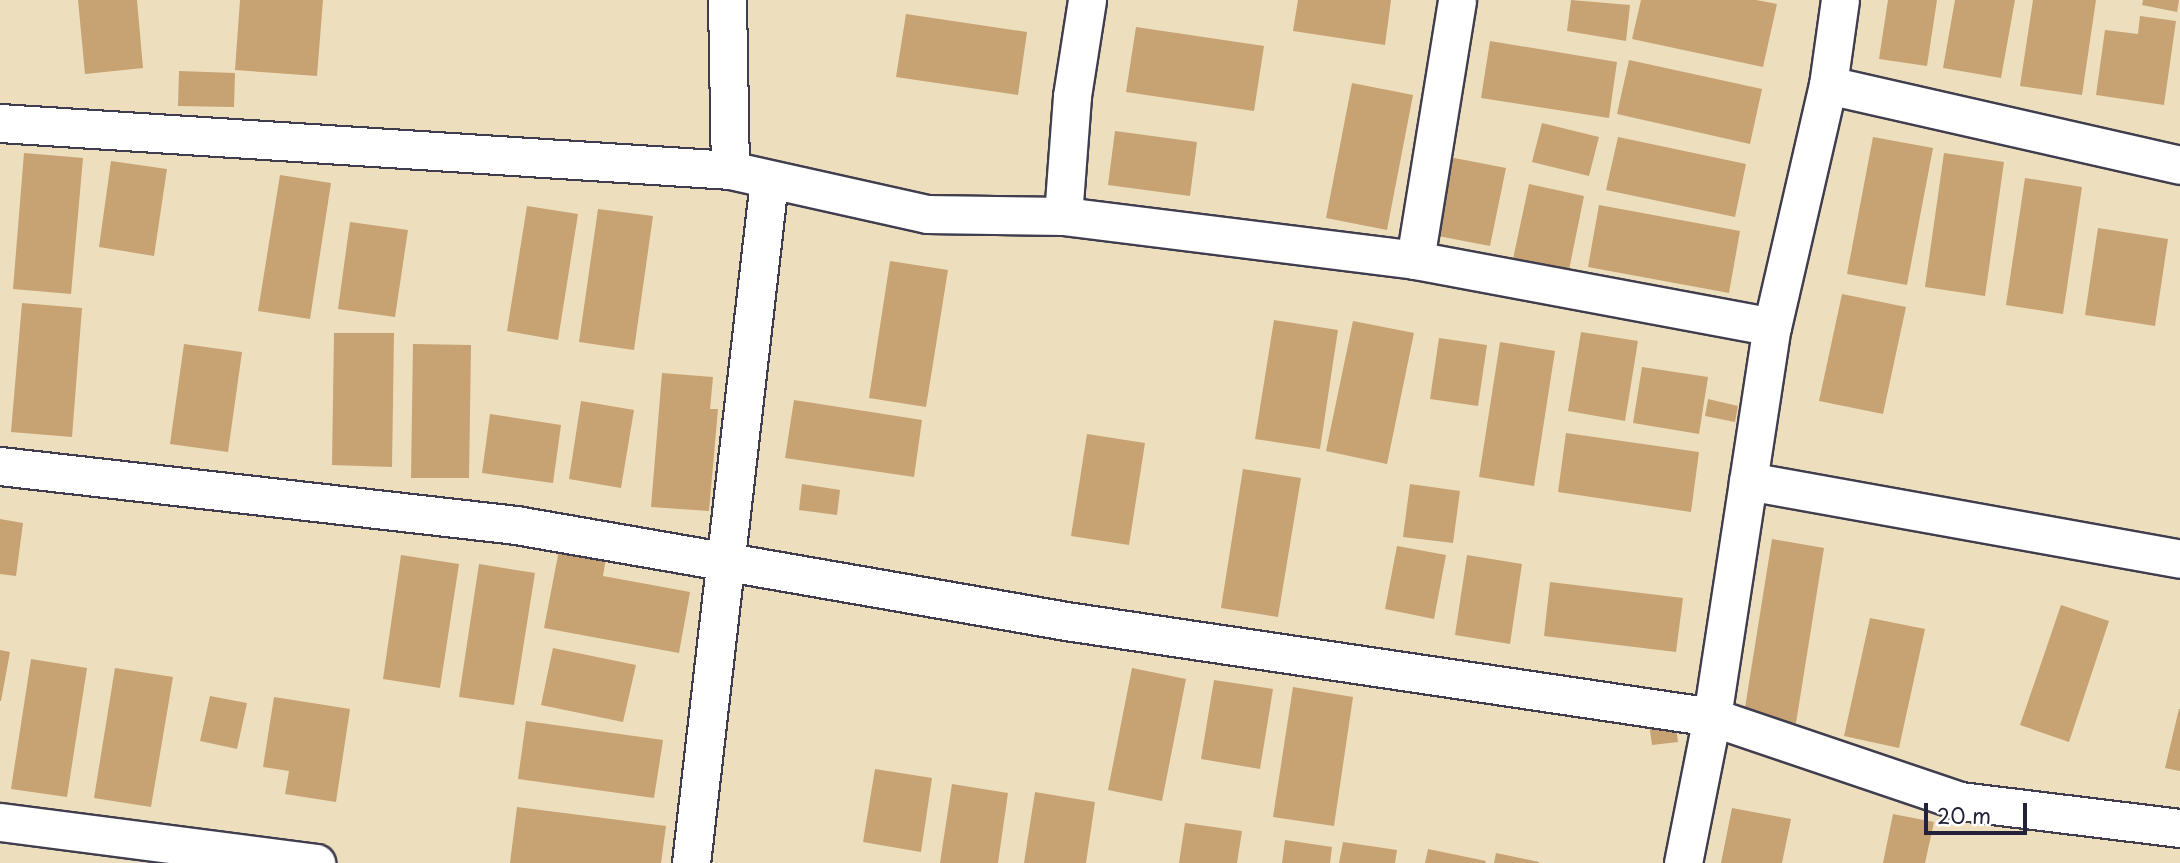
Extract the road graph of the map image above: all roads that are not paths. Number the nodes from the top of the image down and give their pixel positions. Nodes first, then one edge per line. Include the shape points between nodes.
1 (727, 0) edge
2 (1087, 0) edge
3 (1457, 0) edge
4 (1840, 0) edge
5 (1828, 86) junction
6 (0, 123) edge
7 (2180, 165) edge
8 (730, 170) junction
9 (769, 181) junction
10 (1063, 216) junction
11 (1415, 260) junction
12 (1772, 327) junction
13 (0, 466) edge
14 (1748, 481) junction
15 (2180, 559) edge
16 (728, 562) junction
17 (1712, 717) junction
18 (0, 821) edge
19 (2180, 826) edge
20 (316, 863) edge
21 (691, 863) edge
22 (1682, 863) edge

1 - 8 street
2 - 10 street via 1072,96
3 - 11 street
4 - 5 street
5 - 7 street
5 - 12 street
6 - 8 street
8 - 9 street
9 - 10 street via 927,214
9 - 16 street
10 - 11 street
11 - 12 street
12 - 14 street
13 - 16 street via 516,525
14 - 15 street
14 - 17 street
16 - 17 street via 1066,621
16 - 21 street
17 - 19 street via 1960,802
17 - 22 street
18 - 20 street

